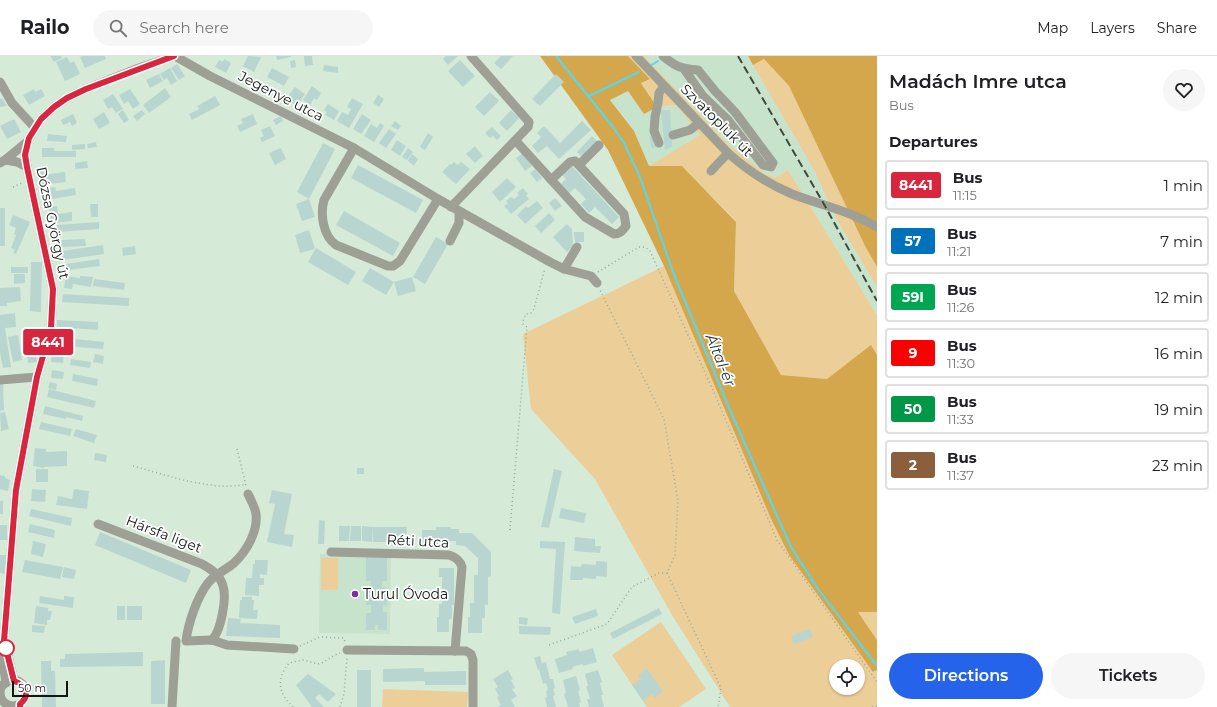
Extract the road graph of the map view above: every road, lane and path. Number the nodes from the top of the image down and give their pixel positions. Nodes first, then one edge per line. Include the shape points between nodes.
1 (175, 56) edge
2 (471, 56) edge
3 (636, 56) edge
4 (663, 56) edge
5 (684, 69) junction
6 (0, 82) edge
7 (664, 86) junction
8 (699, 123) junction
9 (35, 128) junction
10 (673, 135) dead end
11 (516, 141) junction
12 (27, 142) junction
13 (658, 143) dead end
14 (599, 145) dead end
15 (354, 148) junction
16 (728, 153) junction
17 (2, 162) edge
18 (579, 165) junction
19 (27, 167) junction
20 (711, 171) dead end
21 (551, 180) junction
22 (22, 183) dead end
23 (13, 187) dead end
24 (438, 200) junction
25 (455, 209) junction
26 (877, 227) edge
27 (450, 241) dead end
28 (577, 247) dead end
29 (544, 259) junction
30 (564, 269) junction
31 (594, 279) junction
32 (37, 377) junction
33 (0, 380) edge
34 (237, 449) dead end
35 (133, 466) dead end
36 (247, 489) junction
37 (98, 524) dead end
38 (510, 530) dead end
39 (331, 552) dead end
40 (667, 573) junction
41 (217, 575) junction
42 (212, 640) junction
43 (176, 641) dead end
44 (549, 645) dead end
45 (294, 649) joint
46 (347, 650) junction
47 (455, 651) junction
48 (10, 682) junction
49 (877, 682) edge
50 (0, 694) edge
51 (16, 706) edge
52 (877, 706) edge
53 (172, 707) edge
54 (293, 707) edge
55 (340, 707) edge
56 (472, 707) edge
57 (718, 707) edge
58 (872, 707) edge

1 - 9 street via 67,98 41,119
1 - 15 street, Jegenye utca
2 - 11 street via 529,122 528,128
3 - 7 street, Szvatopluk út
4 - 5 street
5 - 5 street via 703,96 728,120 763,165 771,167 773,163 756,138 698,70
6 - 9 street via 12,103
7 - 8 street, Szvatopluk út
7 - 13 street via 659,93 655,117 654,131
8 - 10 street via 690,130
8 - 16 street, Szvatopluk út
9 - 12 street
11 - 21 street
11 - 25 street
12 - 17 street
12 - 19 street, Dózsa György út
14 - 18 street
15 - 24 street, Jegenye utca
15 - 24 street via 322,207 327,235 336,245 393,266 400,261
16 - 20 street
16 - 26 street, Szvatopluk út via 772,185 857,216
17 - 19 street via 17,162
18 - 21 street via 575,161 570,162
18 - 21 street via 624,214 626,226 618,234 603,229 585,218
19 - 32 street, Dózsa György út via 53,289 51,328
22 - 23 path
24 - 25 street, Jegenye utca
25 - 27 street via 459,223
25 - 29 street, Jegenye utca
28 - 30 street
29 - 30 street, Jegenye utca
29 - 38 path via 545,268 538,297 531,313 526,314 523,321 527,327
30 - 31 street, Jegenye utca
31 - 40 path via 664,419 678,501 675,556
31 - 49 path via 639,247 645,247 650,251 777,540
32 - 33 street
32 - 48 street, Dózsa György út via 16,490 3,663
34 - 36 path
35 - 36 path via 184,480
36 - 41 street via 256,516 252,539 239,558
37 - 41 street, Hársfa liget via 202,564
39 - 47 street, Réti utca via 449,554 455,557 462,567
40 - 44 path via 659,573 632,587 607,624
40 - 57 path via 721,688
41 - 42 street via 223,586 224,596 221,621
41 - 42 street via 204,589 190,623 186,641
42 - 45 street via 227,645
43 - 53 street
45 - 46 path via 320,637 344,638
46 - 47 street
46 - 54 path via 318,664 303,660 289,663 281,674 280,681 281,690
46 - 55 path via 344,694
47 - 56 street via 466,651 471,654 473,660
48 - 50 street via 2,687
48 - 51 street via 20,683 25,690 25,698
50 - 51 street via 4,702
52 - 58 path

